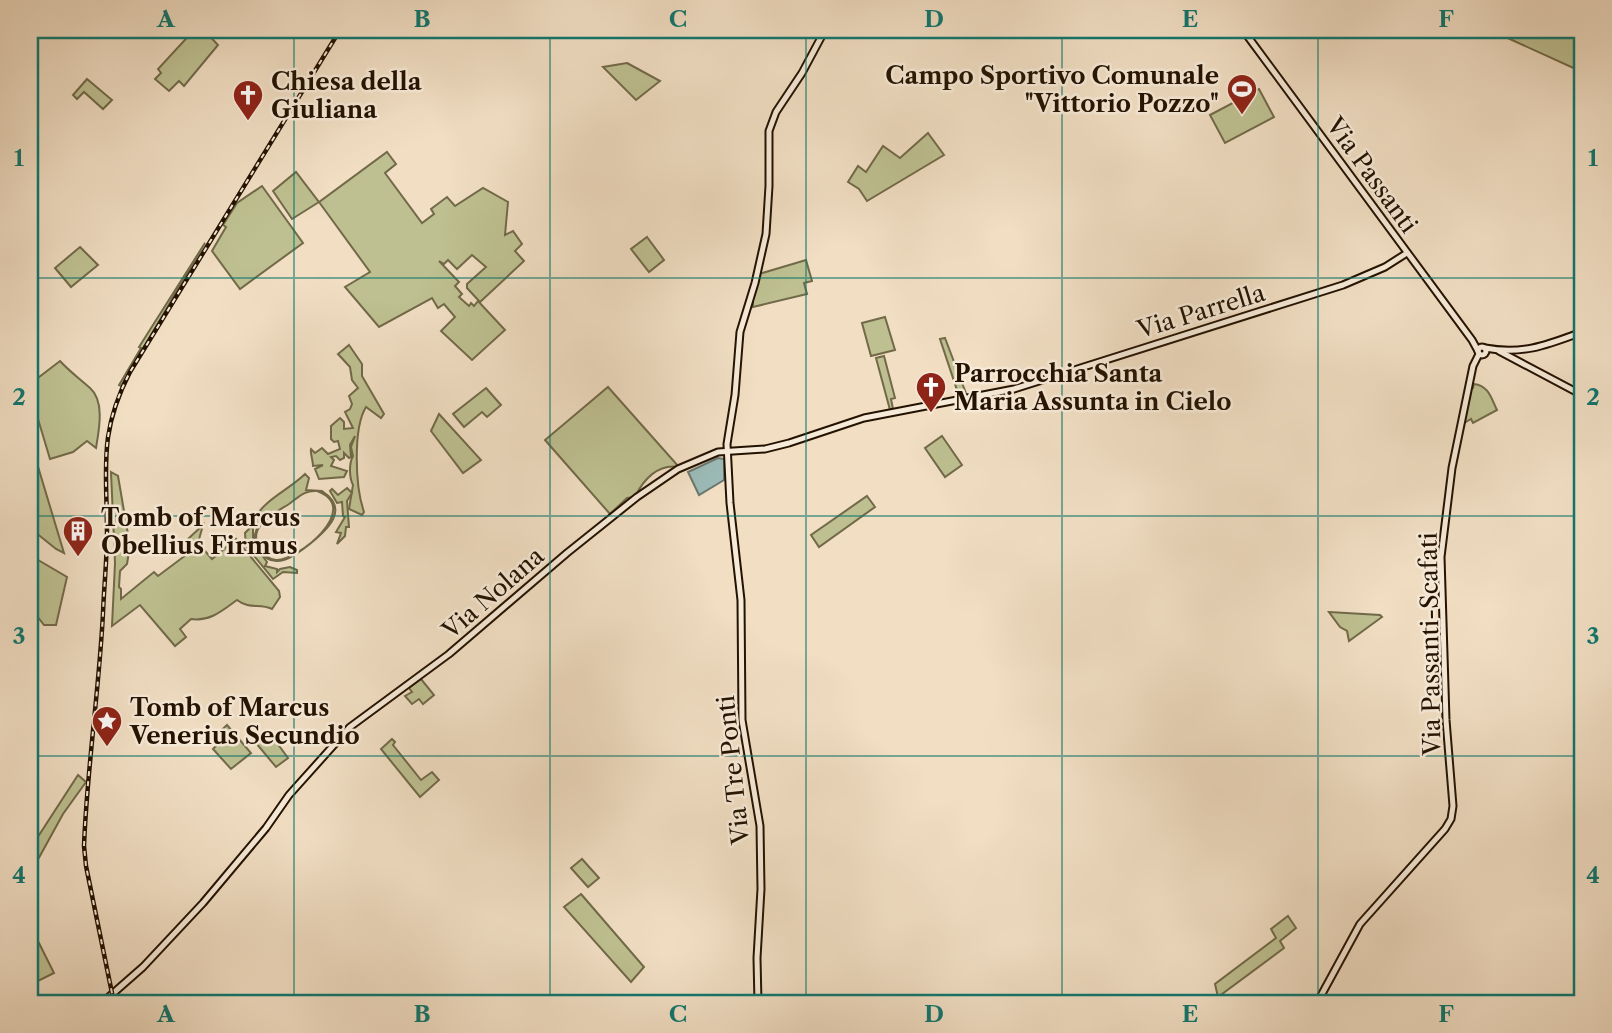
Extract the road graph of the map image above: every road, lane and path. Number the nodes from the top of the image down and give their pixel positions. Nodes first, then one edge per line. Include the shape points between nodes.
1 (825, 30) edge
2 (1243, 30) edge
3 (1407, 253) junction
4 (1582, 332) edge
5 (1498, 350) junction
6 (1482, 351) junction
7 (1001, 393) joint
8 (1582, 396) edge
9 (728, 450) junction
10 (102, 1003) edge
11 (758, 1003) edge
12 (1317, 1003) edge

1 - 9 street, Via Tre Ponti via 769,131 766,234 740,332
2 - 3 street, Via Passanti
3 - 6 street, Via Passanti
3 - 7 street, Via Parrella via 1349,283
4 - 5 street via 1531,350
5 - 6 street
5 - 8 street
6 - 12 street, Via Passanti-Scafati via 1473,366 1452,468 1441,557 1452,814 1445,829 1360,924
7 - 9 street, Via Nolana via 864,418 765,449
9 - 10 street, Via Nolana via 678,469 637,497 449,654 350,727 203,903
9 - 11 street, Via Tre Ponti via 741,595 741,720 760,826

